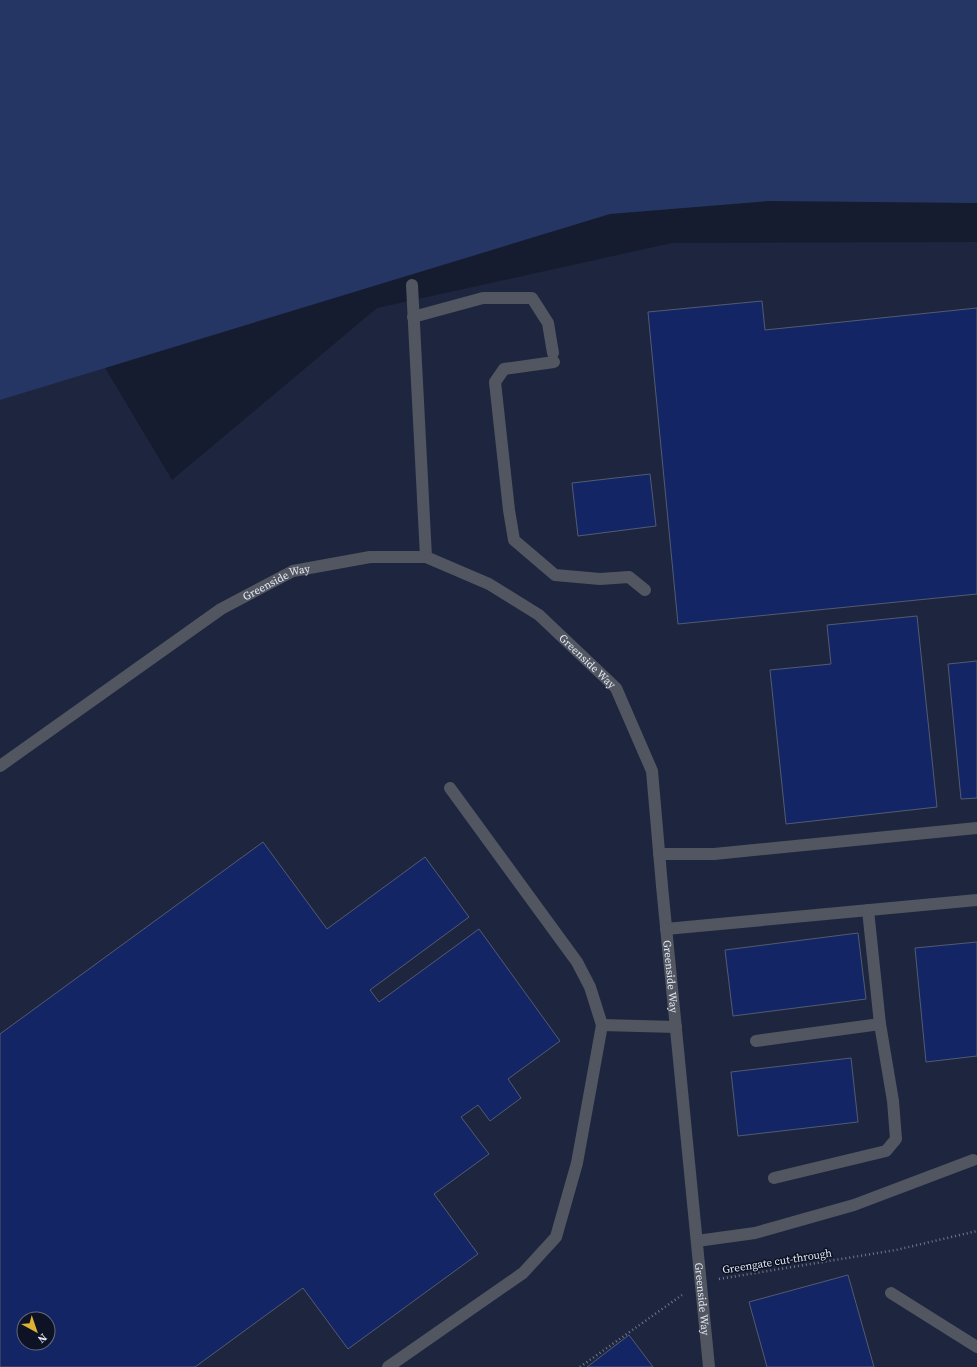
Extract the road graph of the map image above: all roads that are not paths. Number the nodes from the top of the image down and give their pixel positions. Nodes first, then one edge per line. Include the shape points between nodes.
1 (412, 285) dead end
2 (414, 318) junction
3 (426, 557) junction
4 (644, 590) dead end
5 (0, 766) edge
6 (450, 788) dead end
7 (977, 828) edge
8 (659, 854) junction
9 (977, 900) edge
10 (868, 910) junction
11 (666, 929) junction
12 (602, 1024) junction
13 (880, 1024) junction
14 (676, 1027) junction
15 (756, 1041) dead end
16 (973, 1160) dead end
17 (774, 1178) dead end
18 (697, 1241) junction
19 (891, 1293) dead end
20 (977, 1347) edge
21 (388, 1367) edge
22 (709, 1367) edge

1 - 2 lane
2 - 3 lane
2 - 4 lane via 483,298 532,298 548,323 554,357 504,369 495,382 514,540 555,575 600,579 629,577
3 - 5 lane, Greenside Way via 370,557 293,571 220,609
3 - 8 lane, Greenside Way via 489,584 539,615 616,688 652,771
6 - 12 lane via 577,962 590,987
7 - 8 lane via 714,854
8 - 11 lane, Greenside Way
9 - 10 lane
10 - 11 lane
10 - 13 lane
11 - 14 lane, Greenside Way
12 - 14 lane
12 - 21 lane via 577,1163 556,1238 522,1273
13 - 15 lane
13 - 17 lane via 894,1100 896,1139 886,1151
14 - 18 lane, Greenside Way
16 - 18 lane via 846,1207 755,1233
18 - 22 lane, Greenside Way
19 - 20 lane

